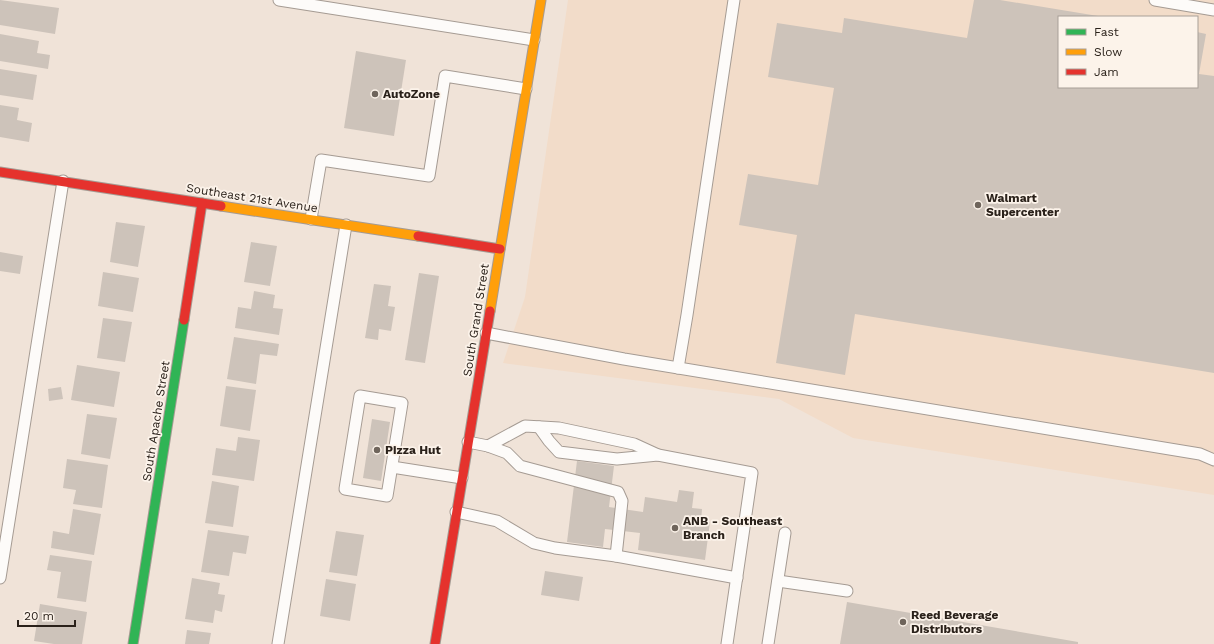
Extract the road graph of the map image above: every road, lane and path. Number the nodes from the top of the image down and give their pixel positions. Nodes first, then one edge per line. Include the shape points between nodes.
1 (279, 0) edge
2 (541, 0) edge
3 (734, 0) edge
4 (1155, 0) edge
5 (1172, 1) edge
6 (1214, 10) edge
7 (534, 40) junction
8 (526, 89) junction
9 (0, 172) edge
10 (63, 182) junction
11 (202, 203) junction
12 (311, 220) junction
13 (346, 225) junction
14 (500, 249) junction
15 (486, 333) junction
16 (678, 368) junction
17 (539, 427) junction
18 (468, 442) junction
19 (488, 446) junction
20 (658, 455) junction
21 (1214, 460) edge
22 (392, 467) junction
23 (462, 478) junction
24 (456, 512) junction
25 (785, 533) dead end
26 (616, 556) junction
27 (0, 578) edge
28 (737, 578) junction
29 (778, 581) junction
30 (847, 591) dead end
31 (133, 644) edge
32 (278, 644) edge
33 (435, 644) edge
34 (727, 644) edge
35 (768, 644) edge

1 - 7 lane
2 - 7 street, South Grand Street
3 - 16 lane
4 - 5 lane
5 - 6 lane
7 - 8 street, South Grand Street
8 - 12 lane via 445,76 429,176 321,160
8 - 14 street, South Grand Street
9 - 10 street, Southeast 21st Avenue
10 - 11 street, Southeast 21st Avenue
10 - 27 lane
11 - 12 street, Southeast 21st Avenue
11 - 31 street, South Apache Street
12 - 13 street, Southeast 21st Avenue
13 - 14 street, Southeast 21st Avenue
13 - 32 lane
14 - 15 street, South Grand Street
15 - 16 lane
15 - 18 street, South Grand Street
16 - 21 lane via 1200,454
17 - 19 lane via 525,426
17 - 20 lane via 559,428 634,444
17 - 20 lane via 559,452 617,459
18 - 19 lane
18 - 23 street, South Grand Street
19 - 26 lane via 507,453 520,466 618,492 622,501
20 - 28 lane via 752,473
22 - 22 lane via 402,403 360,396 345,489 388,496
22 - 23 lane
23 - 24 street, South Grand Street
24 - 26 lane via 497,521 534,544
24 - 33 street, South Grand Street
25 - 29 lane
26 - 28 lane
28 - 34 lane
29 - 30 lane
29 - 35 lane

